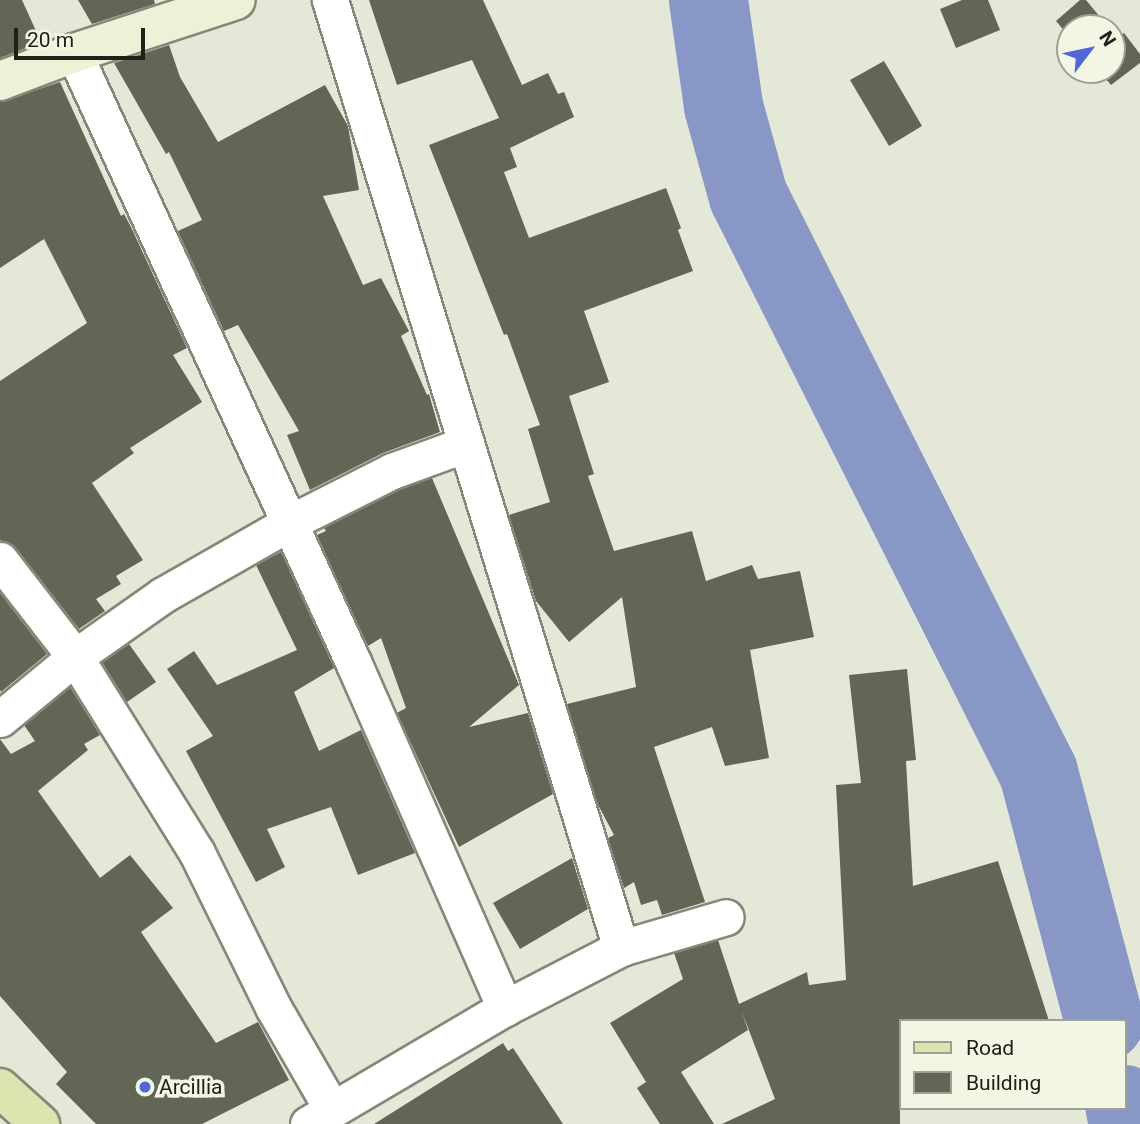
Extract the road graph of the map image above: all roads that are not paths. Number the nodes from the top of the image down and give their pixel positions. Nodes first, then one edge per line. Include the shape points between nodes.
1 (236, 0) edge
2 (330, 0) edge
3 (74, 52) junction
4 (0, 81) edge
5 (466, 444) junction
6 (289, 523) junction
7 (0, 560) edge
8 (75, 657) junction
9 (0, 719) edge
10 (726, 916) dead end
11 (621, 948) junction
12 (505, 1008) junction
13 (0, 1088) edge
14 (320, 1117) edge
15 (40, 1124) edge

1 - 3 main road
2 - 5 street
3 - 4 main road
3 - 6 street
5 - 6 street via 392,471
5 - 11 street
6 - 8 street via 163,594
6 - 12 street
7 - 8 street
8 - 9 street
8 - 14 street via 197,853 273,1007
10 - 11 street
11 - 12 street
12 - 14 street
13 - 15 main road

